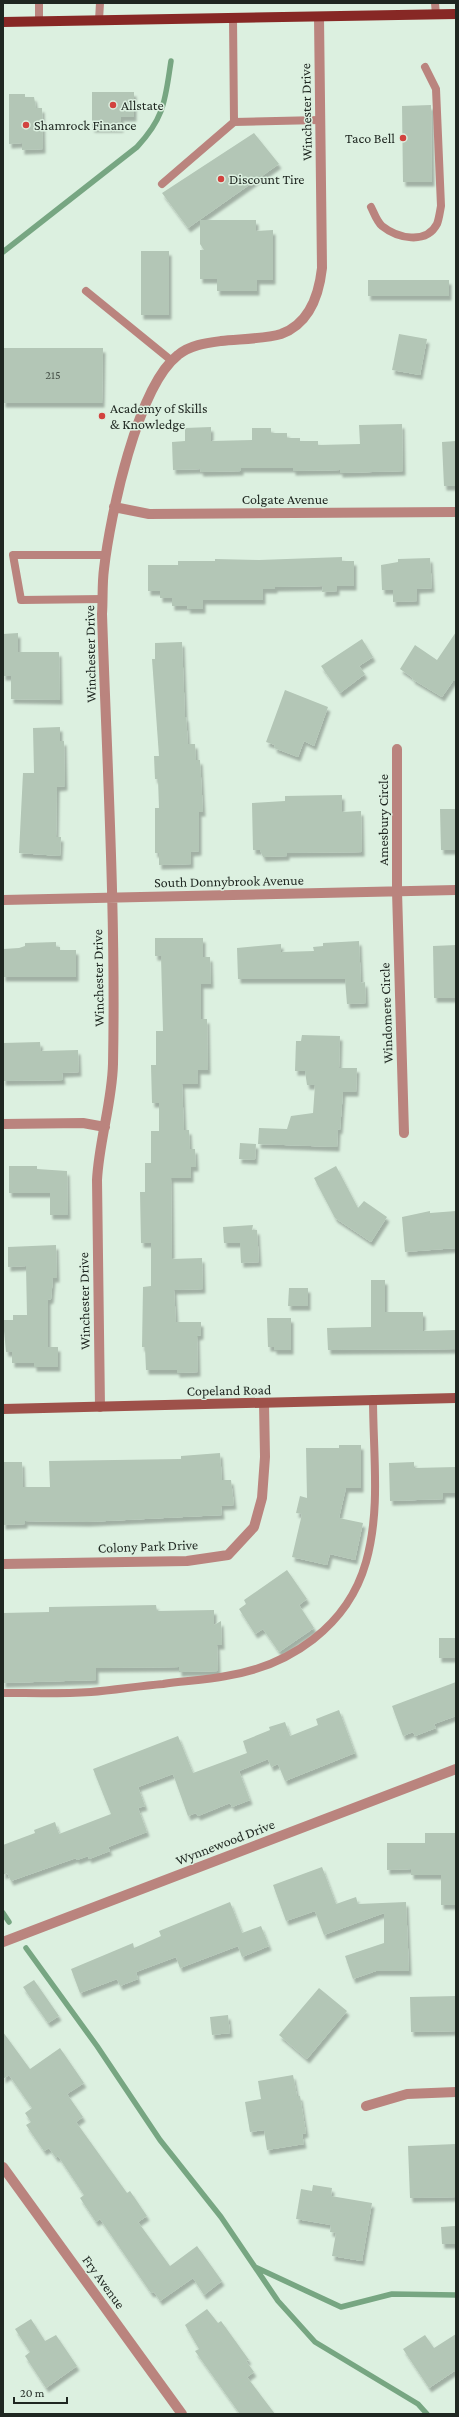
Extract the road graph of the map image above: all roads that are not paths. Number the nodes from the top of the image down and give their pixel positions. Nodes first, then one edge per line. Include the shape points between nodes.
1 (39, 3) edge
2 (100, 3) edge
3 (435, 3) edge
4 (436, 14) junction
5 (456, 14) edge
6 (319, 17) junction
7 (234, 18) junction
8 (99, 20) junction
9 (39, 21) junction
10 (3, 22) edge
11 (425, 67) dead end
12 (320, 120) junction
13 (234, 122) junction
14 (162, 184) dead end
15 (371, 207) dead end
16 (86, 291) dead end
17 (172, 361) junction
18 (114, 507) junction
19 (456, 512) edge
20 (106, 555) junction
21 (103, 599) junction
22 (397, 749) dead end
23 (456, 890) edge
24 (397, 891) junction
25 (111, 897) junction
26 (3, 900) edge
27 (3, 1124) edge
28 (105, 1127) junction
29 (404, 1133) dead end
30 (456, 1398) edge
31 (374, 1400) junction
32 (264, 1403) junction
33 (100, 1407) junction
34 (3, 1409) edge
35 (3, 1564) edge
36 (3, 1694) edge
37 (456, 1769) edge
38 (3, 1942) edge
39 (456, 2092) edge
40 (366, 2106) dead end
41 (3, 2167) edge
42 (182, 2414) edge

1 - 9 lane
2 - 8 lane
3 - 4 lane
4 - 5 main road
4 - 6 main road
6 - 7 main road
6 - 12 street, Winchester Drive
7 - 8 main road
7 - 13 lane
8 - 9 main road
9 - 10 main road
11 - 15 lane via 436,89 441,206 437,224 429,234 413,238 398,235 381,225
12 - 13 lane
12 - 17 street, Winchester Drive via 322,268 320,288 313,305 300,322 281,334 200,344 179,354
13 - 14 lane
16 - 17 lane
17 - 18 street, Winchester Drive via 153,384 147,398
18 - 19 street, Colgate Avenue via 149,514
18 - 20 street, Winchester Drive
20 - 21 street, Winchester Drive
20 - 21 lane via 13,555 21,600
21 - 25 street, Winchester Drive
22 - 24 street, Amesbury Circle
23 - 24 street, South Donnybrook Avenue
24 - 25 street, South Donnybrook Avenue
24 - 29 street, Windomere Circle
25 - 26 street, South Donnybrook Avenue
25 - 28 street, Winchester Drive via 113,1065
27 - 28 street via 83,1123
28 - 33 street, Winchester Drive via 97,1180
30 - 31 street, Copeland Road
31 - 32 street, Copeland Road
31 - 36 lane via 373,1450 376,1492 366,1562 355,1592 338,1617 314,1639 286,1658 228,1676 91,1692
32 - 33 street, Copeland Road
32 - 35 street, Colony Park Drive via 265,1457 262,1498 254,1526 228,1554 187,1561
33 - 34 street, Copeland Road
37 - 38 street, Wynnewood Drive
39 - 40 street via 407,2094
41 - 42 street, Fry Avenue

